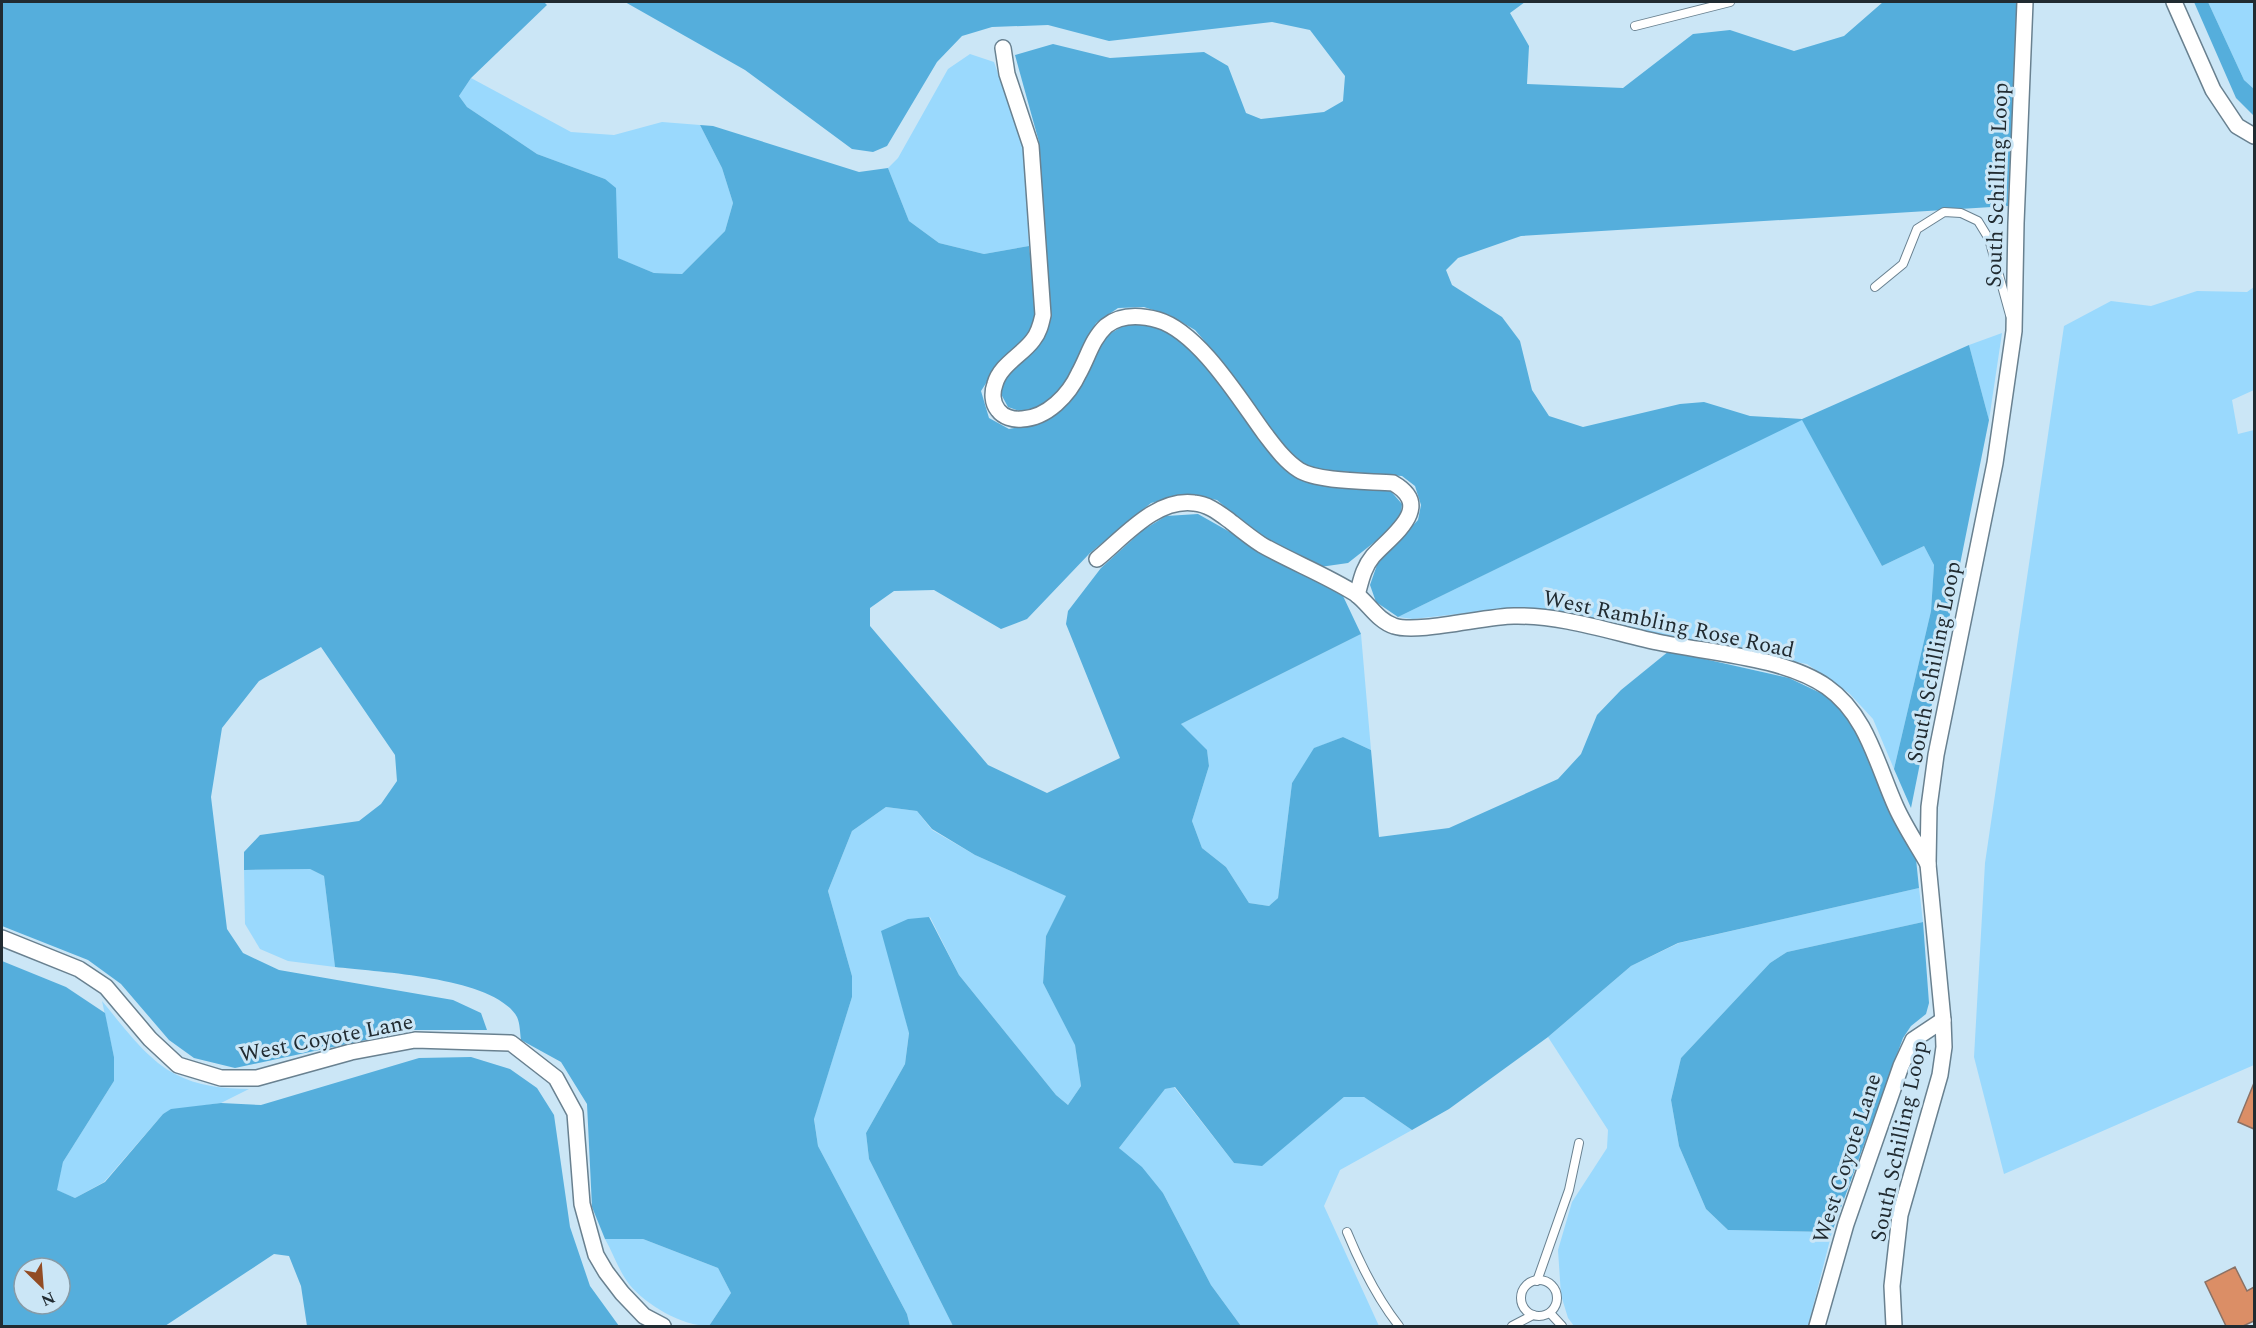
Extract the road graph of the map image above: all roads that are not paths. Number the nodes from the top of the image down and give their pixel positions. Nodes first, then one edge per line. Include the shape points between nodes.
1 (1731, 2) edge
2 (2025, 2) edge
3 (2174, 2) edge
4 (1635, 26) dead end
5 (1003, 48) dead end
6 (2254, 136) edge
7 (1875, 287) dead end
8 (2014, 331) junction
9 (1097, 559) dead end
10 (1357, 595) junction
11 (1928, 864) junction
12 (2, 938) edge
13 (1943, 1020) junction
14 (1579, 1143) dead end
15 (1347, 1232) dead end
16 (1537, 1281) junction
17 (1550, 1313) junction
18 (1533, 1315) junction
19 (663, 1326) edge
20 (1399, 1326) edge
21 (1512, 1326) edge
22 (1563, 1326) edge
23 (1817, 1326) edge
24 (1894, 1326) edge

1 - 4 lane
2 - 8 street, South Schilling Loop
3 - 6 street via 2213,90 2237,126
5 - 10 street via 1007,74 1031,146 1043,315 1034,339 995,382 993,394 998,411 1018,420 1042,414 1067,393 1093,342 1106,327 1119,318 1139,316 1160,321 1182,333 1207,356 1282,456 1301,471 1393,483 1409,497 1410,511 1404,525 1363,571
7 - 8 lane via 1903,264 1917,229 1944,213 1961,213 1978,221 1989,239
8 - 11 street, South Schilling Loop via 1995,463 1936,755 1929,807
9 - 10 street, West Rambling Rose Road via 1150,515 1184,502 1198,503 1215,510 1260,544
10 - 11 street, West Rambling Rose Road via 1395,627 1540,616 1779,665 1806,676 1826,686 1860,724 1898,811
11 - 13 street, South Schilling Loop
12 - 19 street, West Coyote Lane via 80,969 106,987 178,1065 221,1078 257,1078 351,1052 415,1040 511,1043 555,1078 575,1113 582,1204 596,1255 622,1293 644,1316
13 - 23 street, West Coyote Lane via 1913,1040 1901,1066 1846,1224
13 - 24 street, South Schilling Loop via 1940,1075 1900,1215 1892,1286
14 - 16 lane via 1569,1190
15 - 20 lane via 1385,1309
16 - 17 lane via 1548,1283 1556,1292 1556,1303
16 - 18 lane via 1527,1286 1521,1296 1524,1307
17 - 18 lane
17 - 22 lane
18 - 21 lane

